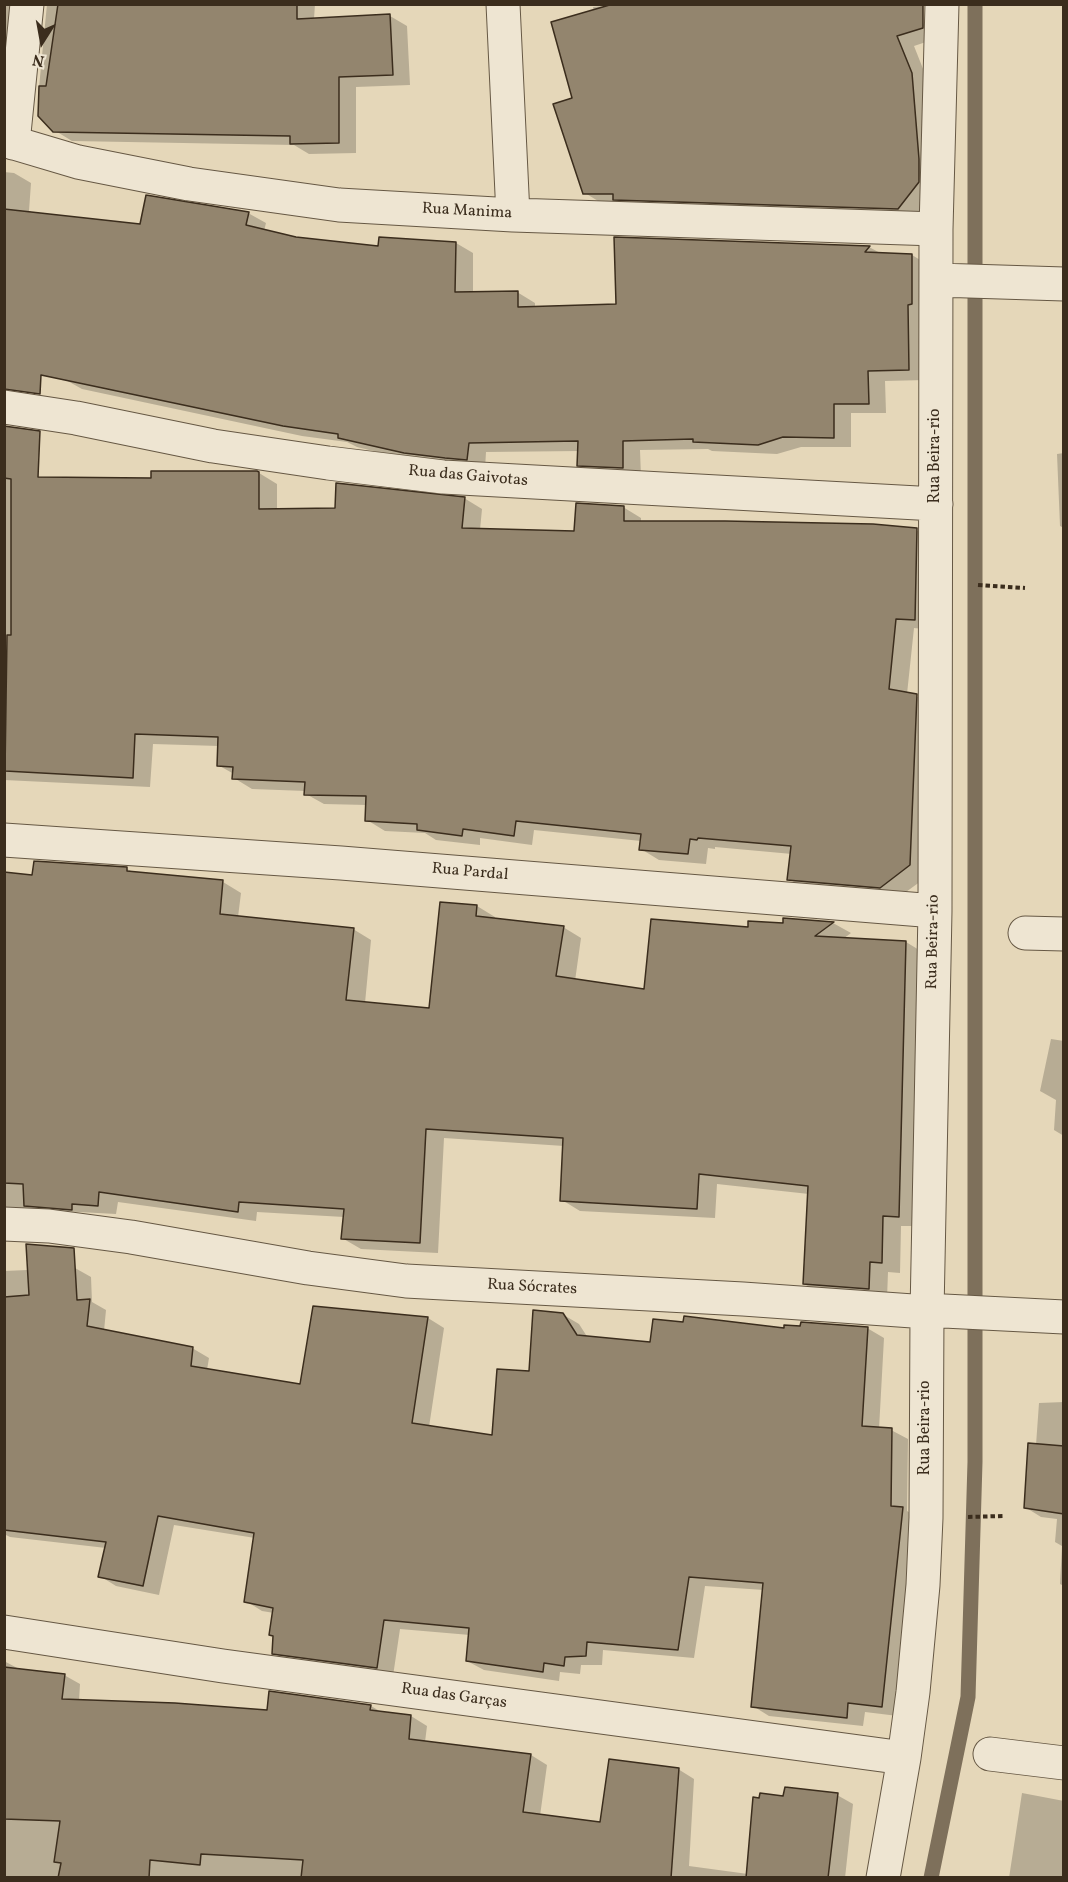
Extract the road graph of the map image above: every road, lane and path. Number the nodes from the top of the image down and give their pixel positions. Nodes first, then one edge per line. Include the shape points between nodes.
1 (27, 4) edge
2 (503, 4) edge
3 (942, 4) edge
4 (9, 142) edge
5 (513, 215) junction
6 (936, 229) junction
7 (948, 280) junction
8 (1064, 284) edge
9 (4, 407) edge
10 (936, 504) junction
11 (1001, 586) dead end
12 (1025, 588) dead end
13 (4, 840) edge
14 (935, 911) junction
15 (1025, 933) dead end
16 (1064, 934) edge
17 (4, 1224) edge
18 (936, 1311) junction
19 (1064, 1317) edge
20 (4, 1632) edge
21 (990, 1754) dead end
22 (904, 1758) junction
23 (1064, 1763) edge
24 (884, 1877) edge

1 - 4 street
2 - 5 street
3 - 6 street, Rua Beira-rio
4 - 5 street, Rua Manima via 78,162 189,184 339,205
5 - 6 street, Rua Manima
6 - 7 street, Rua Beira-rio
7 - 8 street
7 - 10 street, Rua Beira-rio
9 - 10 street, Rua das Gaivotas via 213,446 442,477
10 - 14 street, Rua Beira-rio
11 - 12 path
13 - 14 street, Rua Pardal
14 - 18 street, Rua Beira-rio
15 - 16 street
17 - 18 street, Rua Sócrates via 131,1237 406,1281
18 - 19 street, Rua Sócrates
18 - 22 street, Rua Beira-rio via 924,1585
20 - 22 street, Rua das Garças via 223,1666
21 - 23 street
22 - 24 street, Rua Beira-rio

